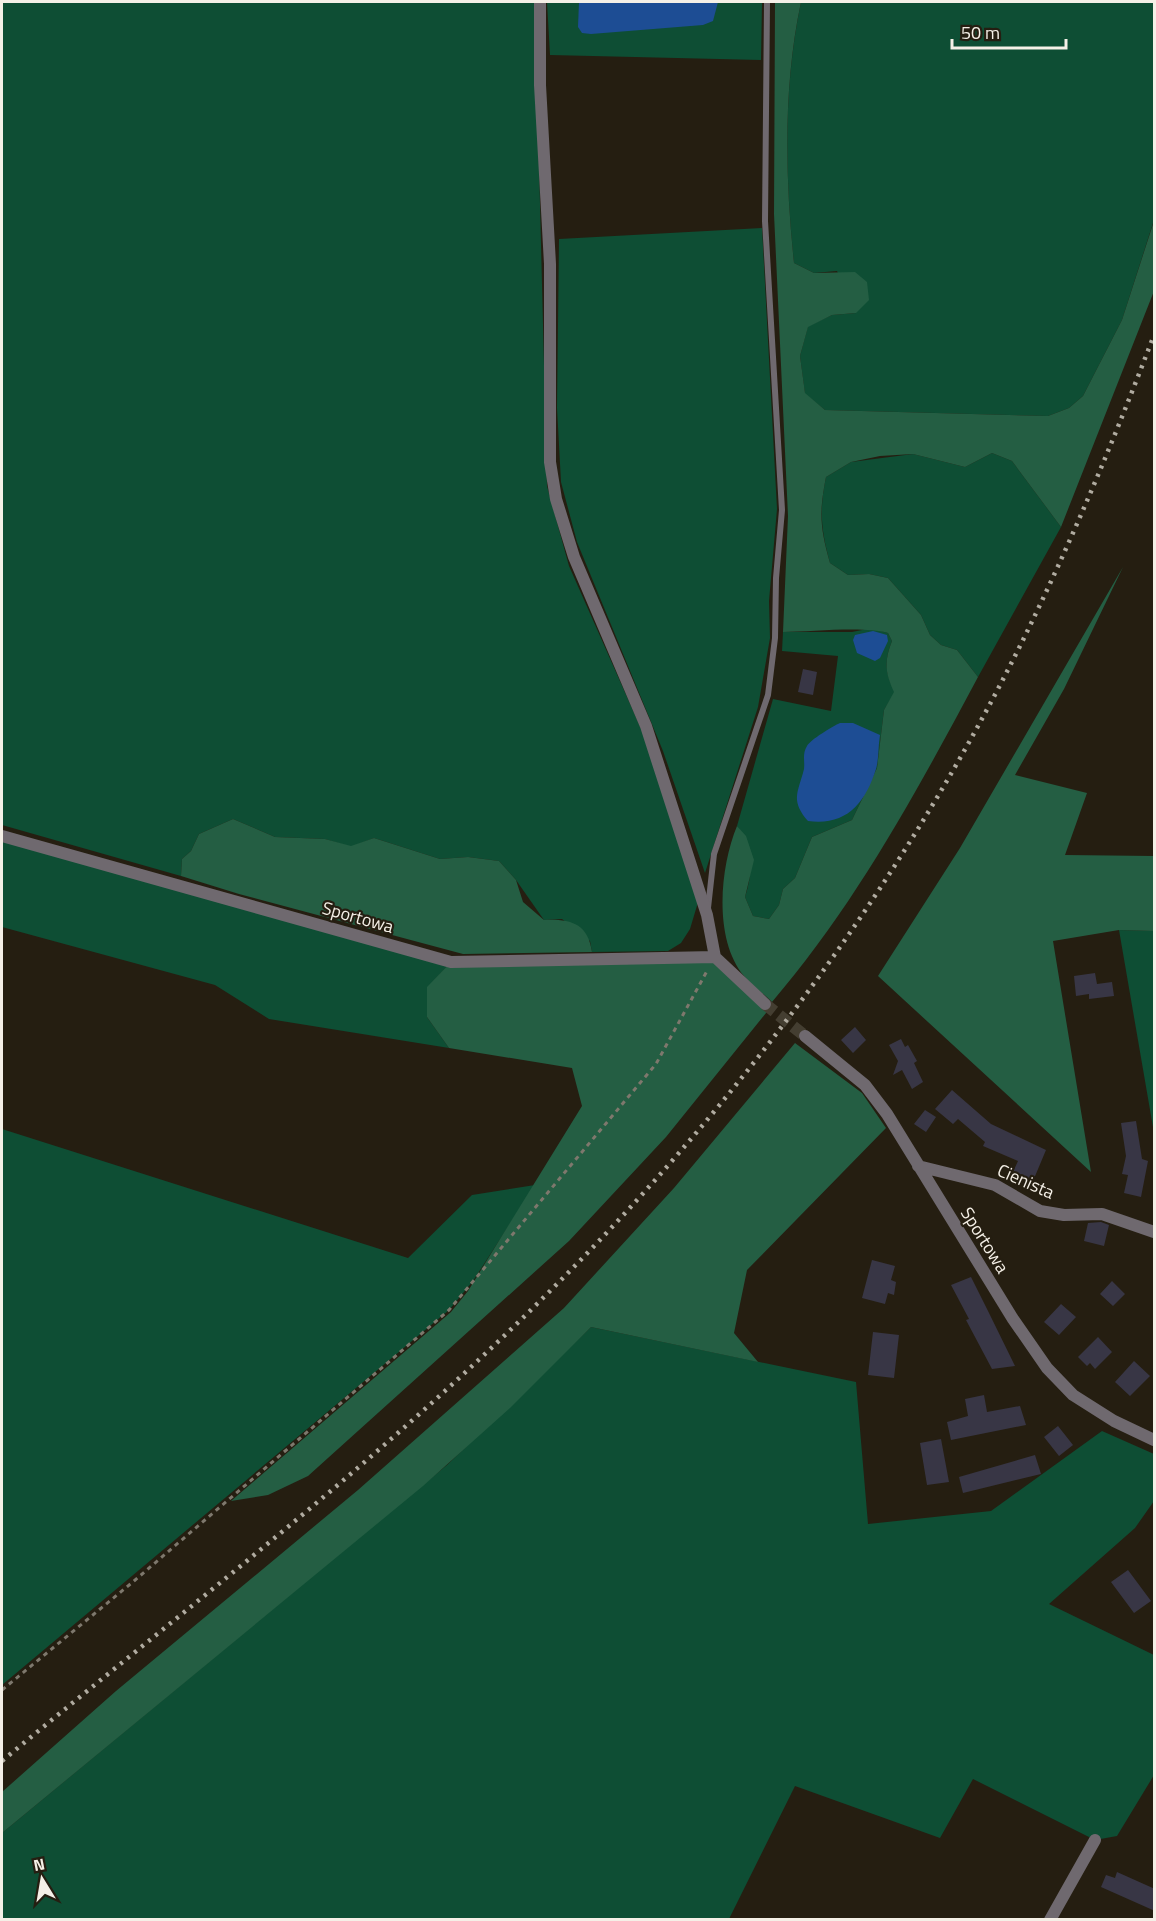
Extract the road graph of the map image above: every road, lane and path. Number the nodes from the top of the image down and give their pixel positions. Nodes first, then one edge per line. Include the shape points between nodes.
1 (540, 2) edge
2 (767, 2) edge
3 (2, 836) edge
4 (707, 915) junction
5 (715, 957) junction
6 (765, 1004) tunnel mouth
7 (805, 1036) tunnel mouth
8 (918, 1166) junction
9 (1155, 1232) edge
10 (1155, 1440) edge
11 (2, 1690) edge
12 (1095, 1840) dead end
13 (1050, 1920) edge

1 - 4 street via 540,85 550,264 550,462 556,499 574,558 646,726
2 - 4 lane via 765,221 782,510 775,638 768,695 714,854
3 - 5 street, Sportowa via 451,962
4 - 5 street
5 - 6 street
5 - 11 path via 656,1064 449,1310
7 - 8 street, Sportowa via 865,1085
8 - 9 street, Cienista via 995,1185 1040,1211 1101,1214
8 - 10 street, Sportowa via 1047,1368 1073,1395 1114,1421
12 - 13 street

